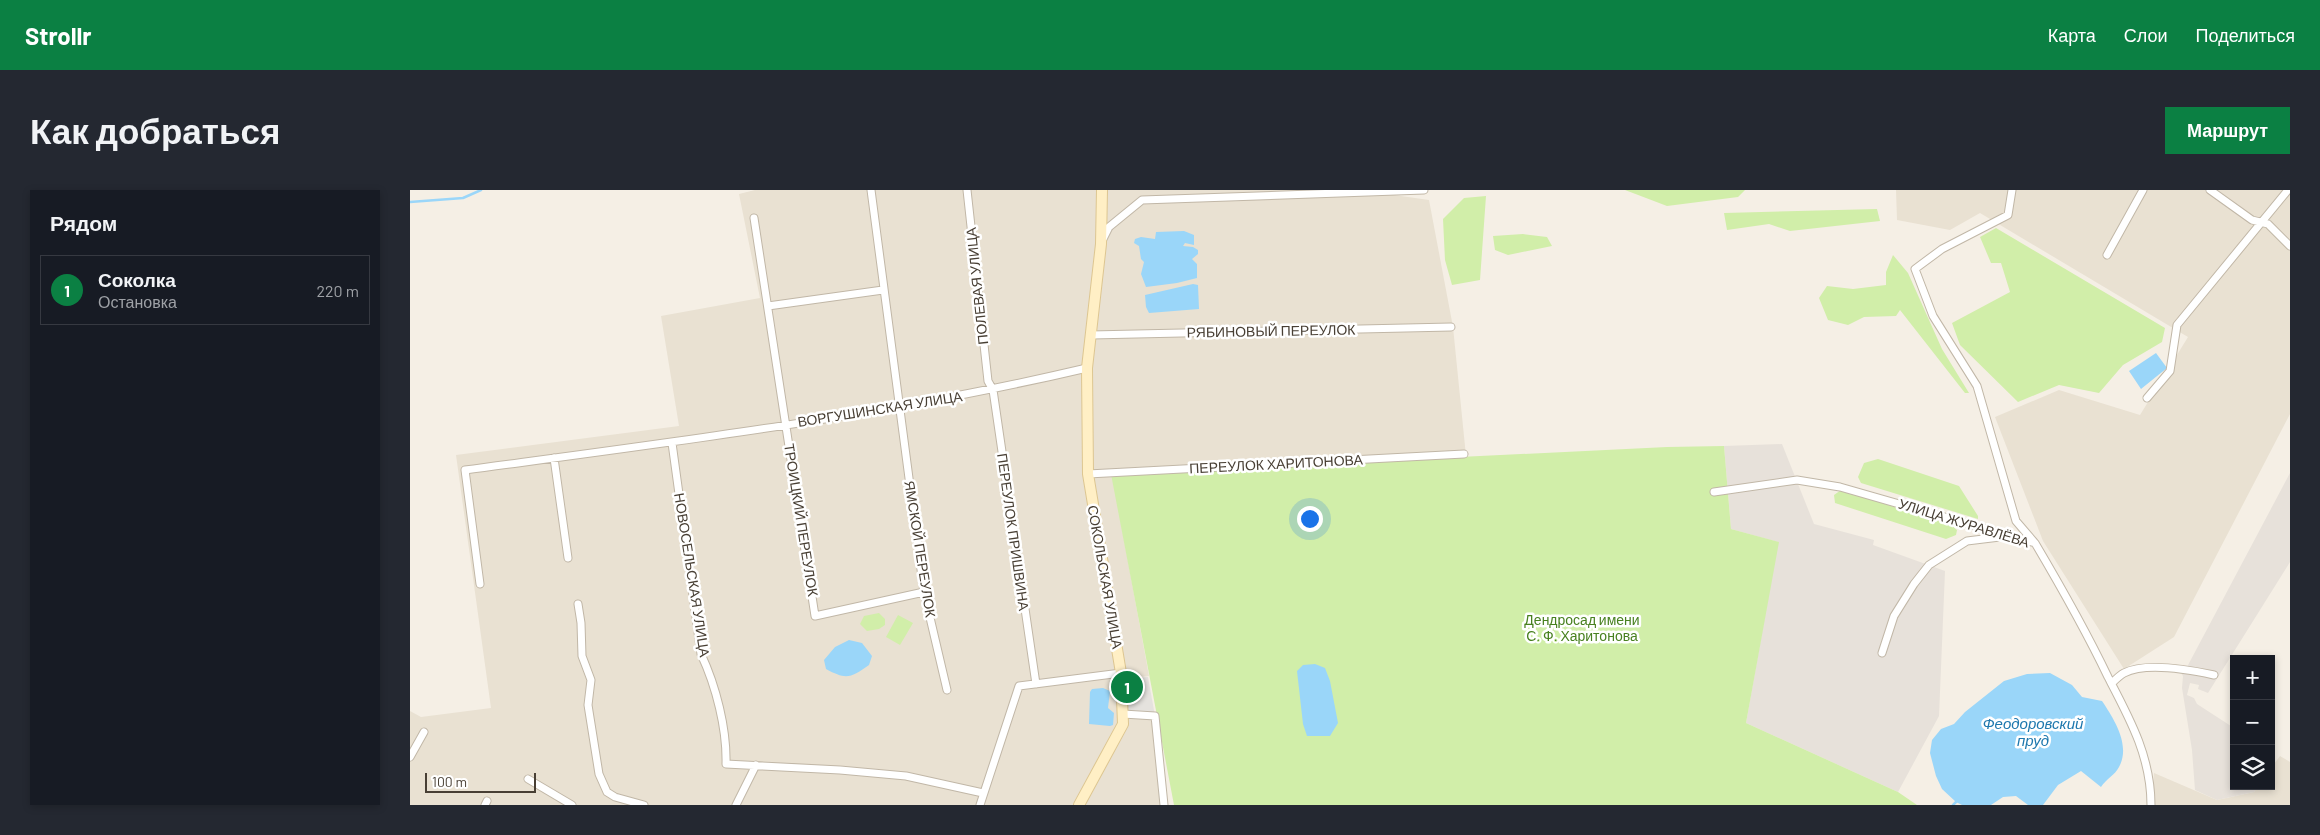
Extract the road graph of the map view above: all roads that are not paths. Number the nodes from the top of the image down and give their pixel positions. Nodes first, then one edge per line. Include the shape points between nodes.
1 (871, 190) edge
2 (967, 190) edge
3 (1102, 190) edge
4 (1424, 190) edge
5 (2012, 190) edge
6 (2143, 190) edge
7 (2210, 190) edge
8 (2288, 190) edge
9 (754, 218) dead end
10 (2260, 222) junction
11 (1101, 244) junction
12 (2290, 246) edge
13 (2107, 256) dead end
14 (883, 290) junction
15 (768, 306) junction
16 (1452, 327) dead end
17 (1091, 335) junction
18 (1087, 368) junction
19 (988, 381) joint
20 (993, 390) junction
21 (2147, 398) dead end
22 (899, 406) junction
23 (787, 424) junction
24 (672, 443) junction
25 (1464, 454) dead end
26 (554, 458) junction
27 (1088, 474) junction
28 (1714, 492) dead end
29 (2014, 536) junction
30 (2035, 543) junction
31 (568, 558) dead end
32 (480, 584) dead end
33 (924, 592) junction
34 (578, 604) dead end
35 (1882, 653) dead end
36 (1121, 672) junction
37 (2214, 675) dead end
38 (2112, 683) junction
39 (1036, 684) junction
40 (947, 690) dead end
41 (1122, 714) junction
42 (424, 732) dead end
43 (410, 757) edge
44 (756, 765) junction
45 (528, 779) dead end
46 (984, 793) junction
47 (572, 805) edge
48 (644, 805) edge
49 (736, 805) edge
50 (980, 805) edge
51 (1079, 805) edge
52 (1164, 805) edge
53 (2151, 805) edge

1 - 14 street, ЯМСКОЙ ПЕРЕУЛОК
2 - 19 street, ПОЛЕВАЯ УЛИЦА
3 - 11 street, СОКОЛЬСКАЯ УЛИЦА
4 - 11 street via 1142,200 1109,227
5 - 30 street via 2008,215 1942,249 1915,269 1933,316 1977,386 2016,521
6 - 13 street
7 - 10 street via 2252,220
8 - 10 street
9 - 15 street, ТРОИЦКИЙ ПЕРЕУЛОК
10 - 12 street via 2268,224
10 - 21 street via 2177,325 2170,371
11 - 17 street, СОКОЛЬСКАЯ УЛИЦА
14 - 15 street
14 - 22 street, ЯМСКОЙ ПЕРЕУЛОК
15 - 23 street, ТРОИЦКИЙ ПЕРЕУЛОК
16 - 17 street, РЯБИНОВЫЙ ПЕРЕУЛОК
17 - 18 street, СОКОЛЬСКАЯ УЛИЦА
18 - 20 street, ВОРГУШИНСКАЯ УЛИЦА
18 - 27 street, СОКОЛЬСКАЯ УЛИЦА
19 - 20 street, ПЕРЕУЛОК ПРИШВИНА
20 - 22 street, ВОРГУШИНСКАЯ УЛИЦА
20 - 39 street, ПЕРЕУЛОК ПРИШВИНА
22 - 23 street, ВОРГУШИНСКАЯ УЛИЦА
22 - 33 street, ЯМСКОЙ ПЕРЕУЛОК
23 - 24 street, ВОРГУШИНСКАЯ УЛИЦА
23 - 33 street, ТРОИЦКИЙ ПЕРЕУЛОК via 815,616
24 - 26 street, ВОРГУШИНСКАЯ УЛИЦА
24 - 44 street, НОВОСЕЛЬСКАЯ УЛИЦА via 701,654 714,681 726,764
25 - 27 street, ПЕРЕУЛОК ХАРИТОНОВА
26 - 31 street
26 - 32 street, ВОРГУШИНСКАЯ УЛИЦА via 466,470
27 - 36 street, СОКОЛЬСКАЯ УЛИЦА
28 - 29 street, УЛИЦА ЖУРАВЛЁВА via 1797,480 1811,481
29 - 30 street, УЛИЦА ЖУРАВЛЁВА
29 - 35 street via 1967,541 1929,566 1894,616
30 - 38 street, УЛИЦА ЖУРАВЛЁВА
33 - 40 street, ЯМСКОЙ ПЕРЕУЛОК
34 - 48 street via 582,656 591,680 588,705 599,774 607,792
36 - 39 street
36 - 41 street, СОКОЛЬСКАЯ УЛИЦА
37 - 38 street via 2184,668 2153,668 2124,673
38 - 53 street, УЛИЦА ЖУРАВЛЁВА via 2140,740 2148,766
39 - 46 street via 1019,686
41 - 51 street, СОКОЛЬСКАЯ УЛИЦА via 1123,724
41 - 52 street via 1155,716
42 - 43 street
44 - 46 street via 906,776
44 - 49 street
45 - 47 street
46 - 50 street

